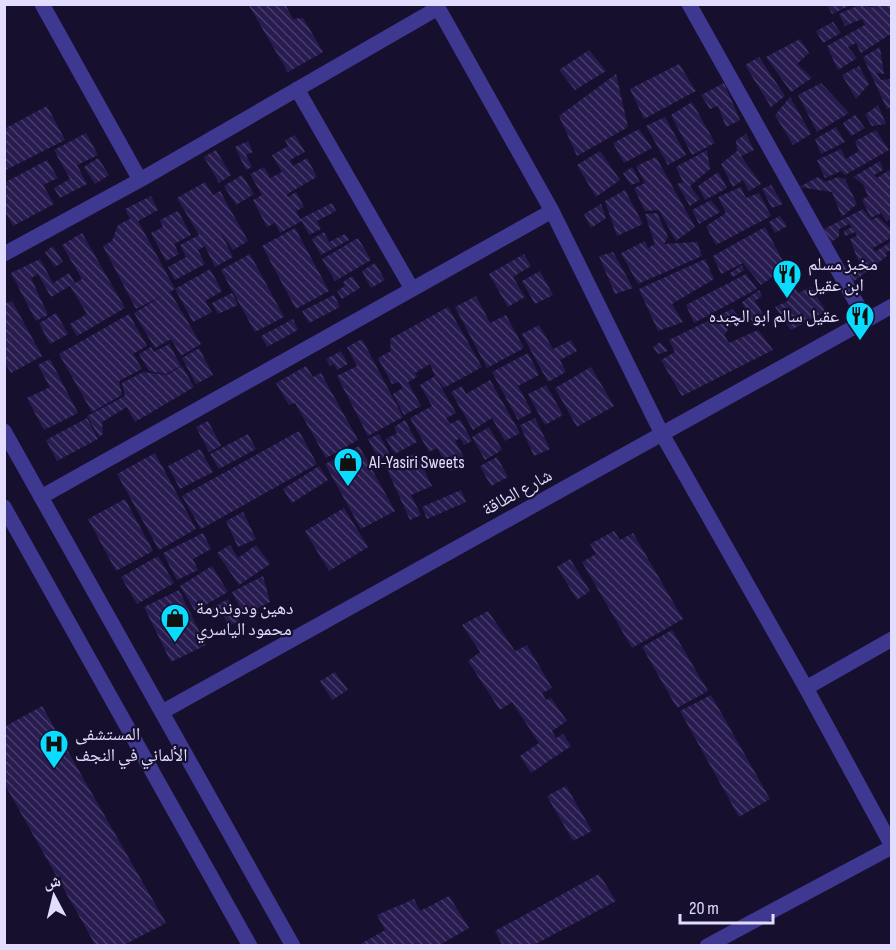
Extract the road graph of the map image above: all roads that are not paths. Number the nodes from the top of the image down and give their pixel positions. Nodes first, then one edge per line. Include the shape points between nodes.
1 (42, 4) edge
2 (689, 4) edge
3 (437, 6) edge
4 (297, 89) junction
5 (140, 180) junction
6 (552, 211) junction
7 (4, 254) edge
8 (412, 289) junction
9 (891, 306) edge
10 (866, 320) junction
11 (4, 431) edge
12 (662, 434) junction
13 (41, 497) junction
14 (6, 513) edge
15 (891, 639) edge
16 (806, 688) junction
17 (162, 712) junction
18 (891, 846) edge
19 (250, 945) edge
20 (293, 945) edge
21 (707, 945) edge

1 - 5 street
2 - 10 street
3 - 4 street
3 - 6 street
4 - 5 street
4 - 8 street
5 - 7 street
6 - 8 street
6 - 12 street
8 - 13 street
9 - 10 street, شارع الطاقة
10 - 12 street, شارع الطاقة
11 - 13 street
12 - 16 street
12 - 17 street, شارع الطاقة
13 - 17 street
14 - 19 street
15 - 16 street
16 - 18 street
17 - 20 street
18 - 21 street

